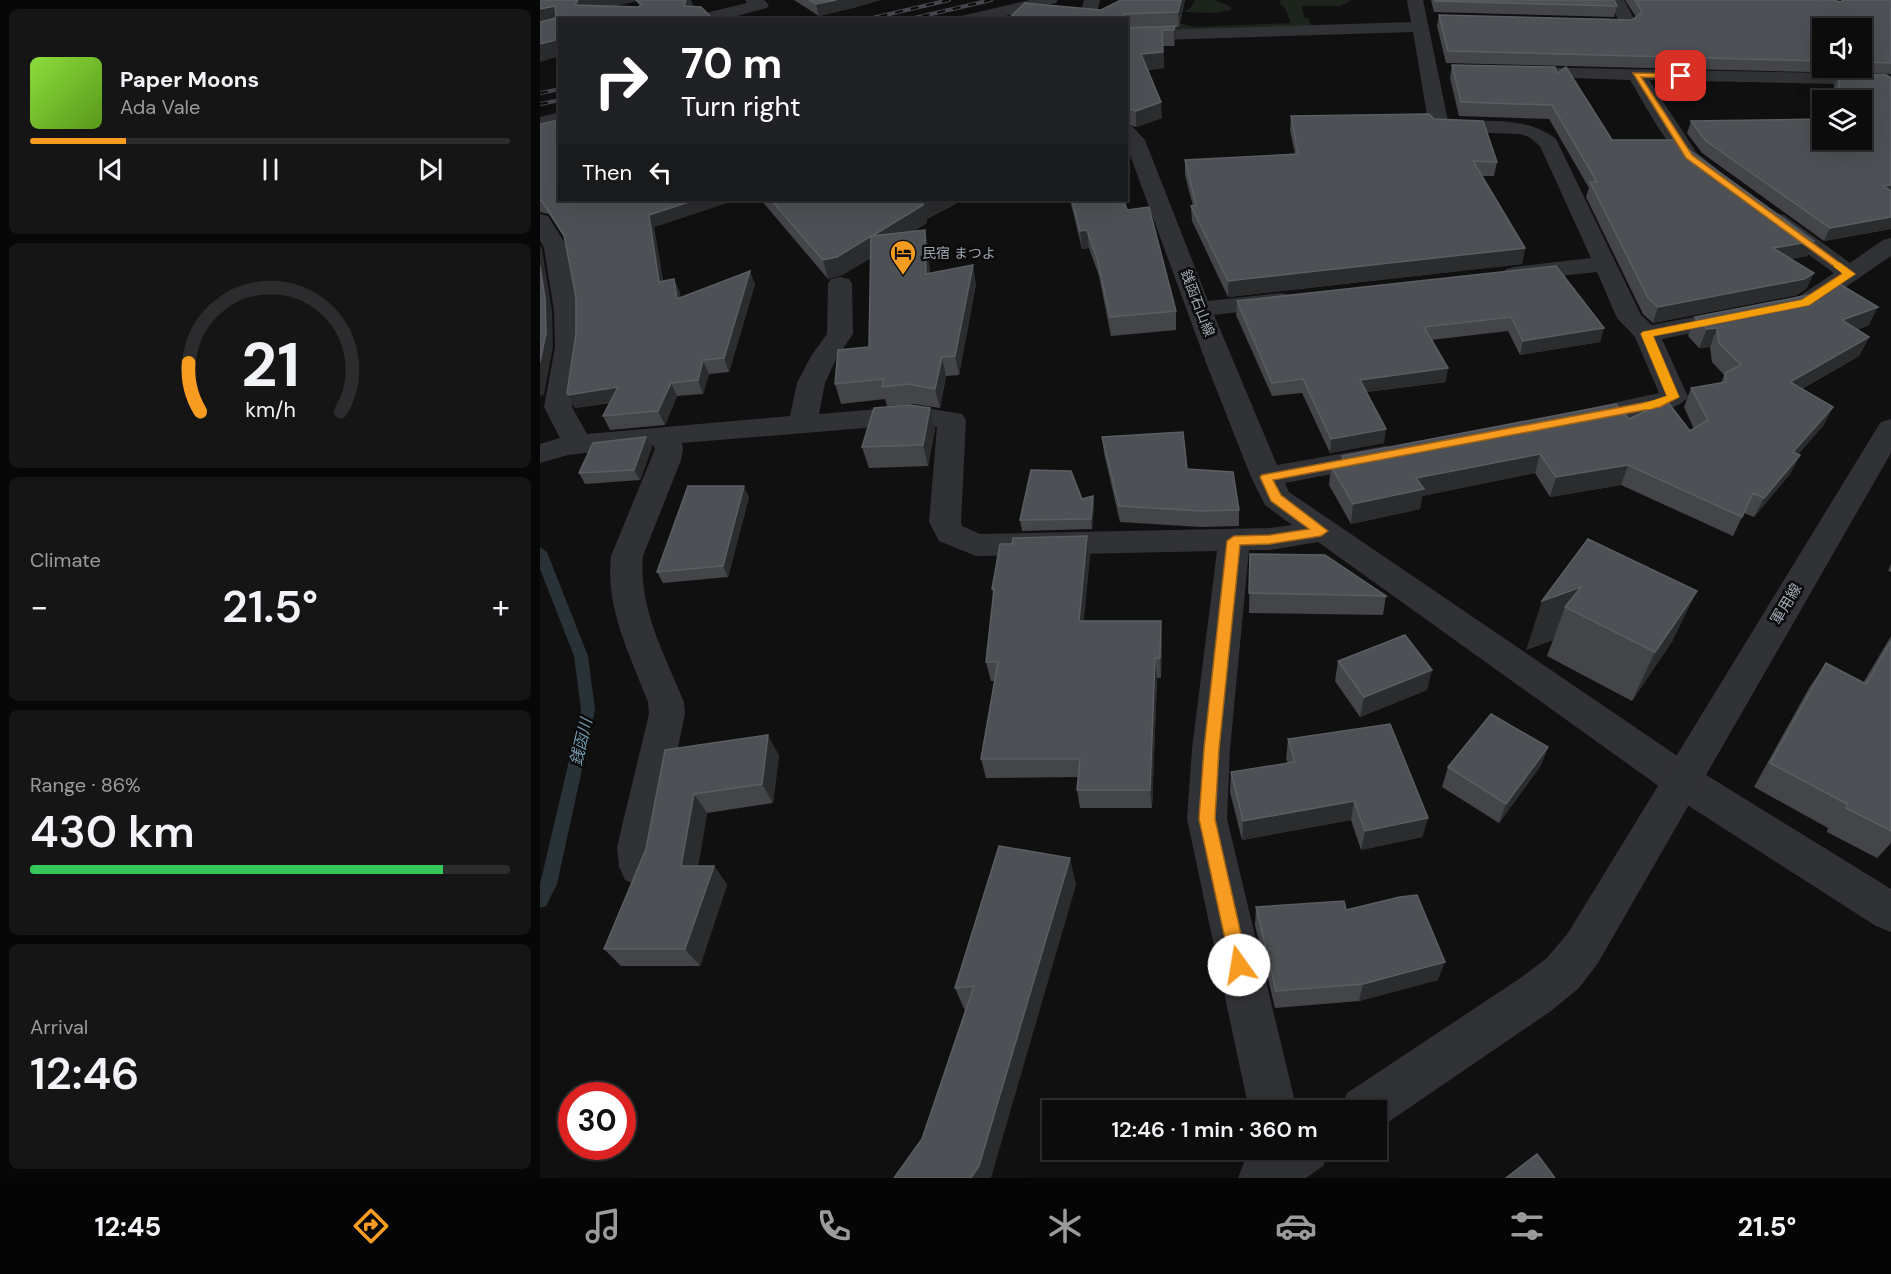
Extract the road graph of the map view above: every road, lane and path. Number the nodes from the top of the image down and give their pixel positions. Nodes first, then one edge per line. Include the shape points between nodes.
1 (753, 0) edge
2 (1050, 0) edge
3 (1092, 0) edge
4 (1415, 0) edge
5 (1616, 0) edge
6 (707, 18) edge
7 (975, 18) edge
8 (1088, 18) edge
9 (1423, 22) junction
10 (1570, 23) edge
11 (1128, 36) edge
12 (1509, 72) edge
13 (1636, 75) junction
14 (1891, 85) edge
15 (558, 118) edge
16 (540, 123) edge
17 (1128, 133) edge
18 (1725, 183) edge
19 (1762, 210) edge
20 (540, 221) edge
21 (1891, 245) edge
22 (1605, 264) junction
23 (1850, 274) junction
24 (1486, 277) edge
25 (840, 284) dead end
26 (1307, 297) edge
27 (1200, 309) junction
28 (1647, 334) junction
29 (803, 422) junction
30 (1553, 424) edge
31 (1891, 428) edge
32 (665, 435) junction
33 (560, 448) edge
34 (1404, 452) edge
35 (1266, 477) junction
36 (1321, 531) junction
37 (1234, 541) junction
38 (1681, 780) junction
39 (639, 867) edge
40 (1891, 912) edge
41 (1271, 1100) edge
42 (1379, 1100) edge

1 - 6 street via 761,5
2 - 7 street
3 - 8 street
4 - 9 street
5 - 10 street via 1629,24
9 - 11 street
9 - 22 street via 1439,70 1439,127 1522,128 1549,143
12 - 13 street
13 - 14 street via 1886,80
13 - 18 street via 1689,156
15 - 16 street
17 - 27 street, 銭函石山線 via 1135,140
19 - 23 street
20 - 33 street via 556,248 562,276 568,347 558,407 573,432
21 - 23 street
22 - 24 street
22 - 28 street via 1630,318
23 - 28 street via 1806,303
25 - 29 street via 840,334 811,383
26 - 27 street
27 - 35 street, 銭函石山線
28 - 30 street via 1674,397
29 - 32 street
29 - 37 street via 914,415 952,420 945,522 950,533 976,545
31 - 38 street, 軍用線
32 - 33 street
32 - 39 street via 669,449 666,460 624,568 626,594 667,714 637,847
34 - 35 street
35 - 36 street, 銭函石山線 via 1275,498
36 - 37 street via 1270,540
36 - 38 street, 銭函石山線
37 - 41 street via 1207,819
38 - 40 street, 銭函石山線
38 - 42 street, 軍用線 via 1583,948 1563,973

